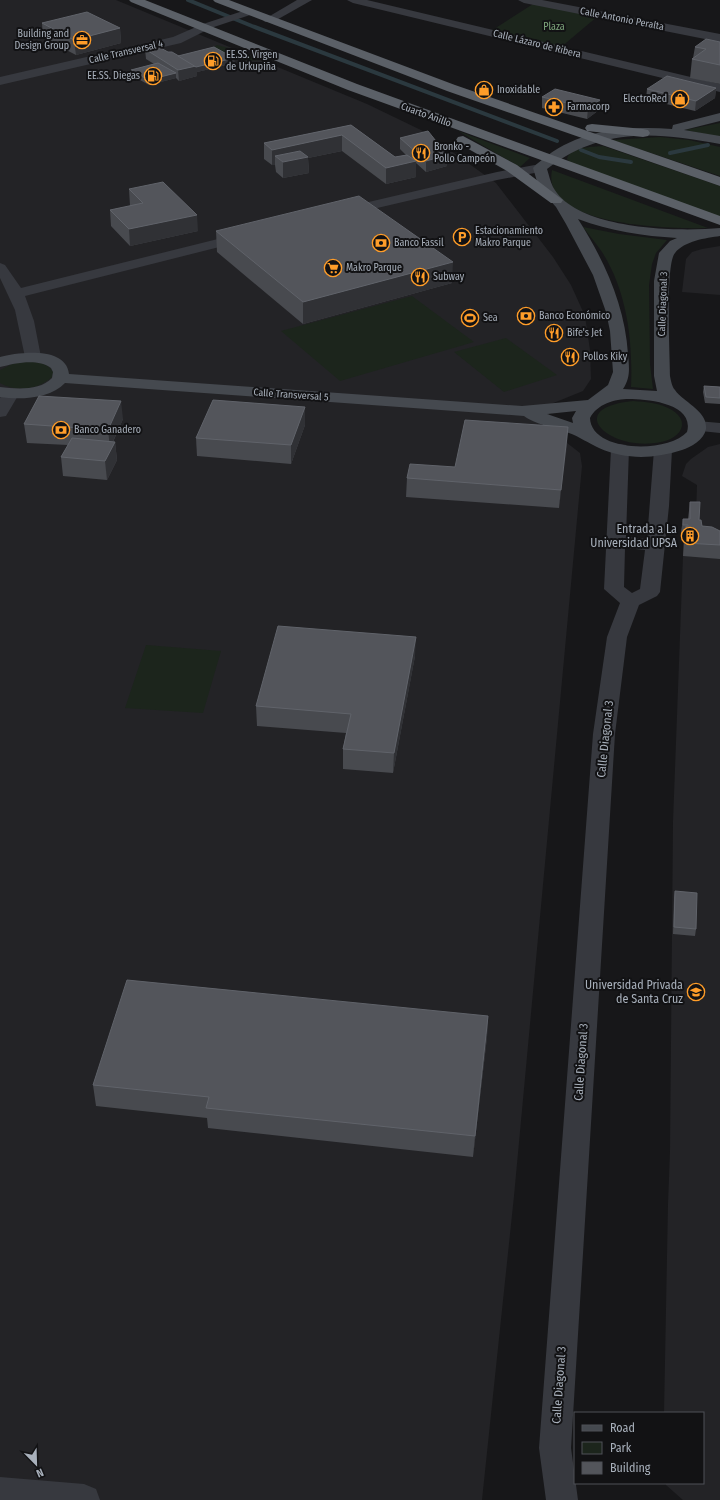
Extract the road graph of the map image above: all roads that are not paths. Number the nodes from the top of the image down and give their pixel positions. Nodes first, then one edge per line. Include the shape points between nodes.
1 (135, 0) edge
2 (219, 0) edge
3 (306, 0) edge
4 (353, 0) edge
5 (524, 0) edge
6 (582, 0) edge
7 (570, 9) junction
8 (249, 12) junction
9 (269, 20) junction
10 (202, 28) junction
11 (720, 38) edge
12 (0, 81) edge
13 (720, 88) edge
14 (406, 109) junction
15 (720, 117) edge
16 (544, 120) junction
17 (658, 132) junction
18 (643, 133) junction
19 (596, 139) junction
20 (720, 140) edge
21 (545, 164) junction
22 (518, 171) junction
23 (720, 182) edge
24 (559, 202) junction
25 (329, 216) edge
26 (718, 229) edge
27 (260, 233) edge
28 (0, 268) edge
29 (18, 293) junction
30 (33, 357) junction
31 (0, 362) edge
32 (60, 378) junction
33 (5, 393) edge
34 (596, 402) junction
35 (676, 402) junction
36 (522, 411) junction
37 (0, 412) edge
38 (697, 426) junction
39 (720, 428) edge
40 (590, 435) junction
41 (620, 449) junction
42 (662, 450) junction
43 (617, 542) junction
44 (655, 545) junction
45 (630, 602) junction
46 (0, 1492) edge
47 (84, 1500) edge
48 (562, 1500) edge

1 - 10 highway, Cuarto Anillo
2 - 8 highway
3 - 9 street
4 - 13 street, Calle Lázaro de Ribera
5 - 7 street, Calle Antonio Peralta
6 - 7 street
7 - 11 street, Calle Antonio Peralta
8 - 9 highway
8 - 10 street, Calle Transversal 4
9 - 16 highway
10 - 12 street, Calle Transversal 4 via 177,40
10 - 14 highway, Cuarto Anillo
14 - 21 highway, Cuarto Anillo
14 - 22 highway
15 - 17 main road via 709,122
16 - 18 highway
16 - 19 highway
17 - 18 main road
17 - 20 main road
18 - 19 main road
19 - 21 main road via 577,144
19 - 23 highway
21 - 22 street
21 - 24 main road via 547,190
21 - 26 highway, Cuarto Anillo
22 - 24 highway
22 - 25 street
24 - 26 main road via 583,216 622,228 667,234
24 - 34 main road via 583,237 597,264 616,318 621,376 616,386
26 - 35 main road, Calle Diagonal 3 via 681,241 666,254 662,281 662,376 665,390
27 - 29 street
28 - 29 street
29 - 30 street
30 - 31 main road
30 - 32 main road via 53,362 59,367
32 - 33 main road via 46,389 23,394
32 - 36 main road, Calle Transversal 5
33 - 37 street
34 - 35 main road, Calle Transversal 5 via 619,394 639,394
34 - 36 main road, Calle Transversal 5
34 - 40 main road via 585,410 582,420
35 - 38 main road via 689,411
36 - 40 main road, Calle Transversal 5
38 - 39 street
38 - 42 main road, Calle Transversal 5 via 688,441
40 - 41 main road, Calle Transversal 5
41 - 42 main road, Calle Transversal 5 via 641,452
41 - 43 street
42 - 44 street via 660,506
43 - 44 street
43 - 45 street via 614,588
44 - 45 street via 650,592
45 - 48 street, Calle Diagonal 3 via 617,637 604,742 555,1448
46 - 47 street

